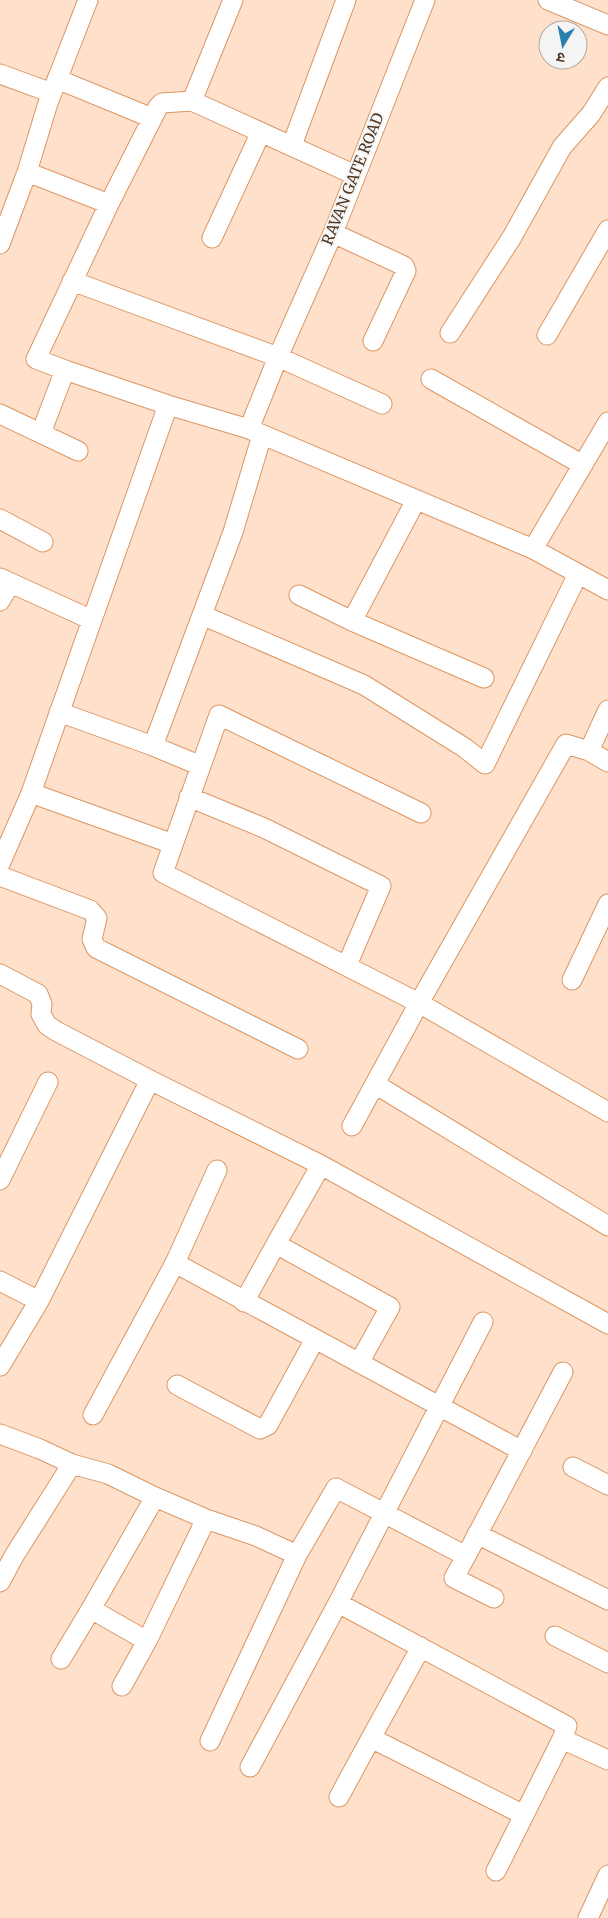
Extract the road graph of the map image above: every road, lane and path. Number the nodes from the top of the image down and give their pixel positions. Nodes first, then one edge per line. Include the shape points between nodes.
1 (88, 0) edge
2 (233, 0) edge
3 (346, 0) edge
4 (425, 0) edge
5 (534, 0) edge
6 (548, 0) edge
7 (587, 7) edge
8 (608, 25) edge
9 (0, 74) edge
10 (54, 86) junction
11 (608, 87) edge
12 (192, 101) junction
13 (152, 118) junction
14 (261, 132) junction
15 (292, 145) junction
16 (27, 172) junction
17 (356, 175) junction
18 (109, 204) junction
19 (608, 230) edge
20 (333, 232) junction
21 (212, 238) dead end
22 (0, 244) edge
23 (72, 281) junction
24 (450, 333) dead end
25 (547, 334) dead end
26 (374, 341) dead end
27 (278, 357) junction
28 (64, 370) junction
29 (431, 379) dead end
30 (382, 404) dead end
31 (168, 405) junction
32 (0, 414) edge
33 (607, 428) edge
34 (255, 432) junction
35 (41, 433) junction
36 (78, 451) dead end
37 (583, 465) junction
38 (416, 500) junction
39 (0, 519) edge
40 (43, 542) dead end
41 (533, 549) junction
42 (578, 574) junction
43 (5, 581) edge
44 (608, 590) edge
45 (299, 596) dead end
46 (0, 602) edge
47 (202, 615) junction
48 (92, 620) junction
49 (352, 621) junction
50 (484, 678) dead end
51 (608, 710) edge
52 (59, 712) junction
53 (153, 746) junction
54 (589, 751) junction
55 (608, 762) edge
56 (201, 766) junction
57 (31, 793) junction
58 (190, 797) junction
59 (422, 813) dead end
60 (173, 844) junction
61 (0, 864) edge
62 (0, 876) edge
63 (608, 904) edge
64 (347, 965) junction
65 (0, 974) edge
66 (572, 980) dead end
67 (419, 1003) junction
68 (298, 1048) dead end
69 (150, 1080) junction
70 (48, 1082) dead end
71 (376, 1084) junction
72 (608, 1112) edge
73 (352, 1126) dead end
74 (321, 1165) junction
75 (217, 1170) dead end
76 (0, 1180) edge
77 (608, 1226) edge
78 (276, 1244) junction
79 (175, 1263) junction
80 (0, 1281) edge
81 (39, 1301) junction
82 (244, 1302) junction
83 (483, 1322) dead end
84 (608, 1324) edge
85 (315, 1339) junction
86 (358, 1363) junction
87 (0, 1366) edge
88 (563, 1372) dead end
89 (177, 1385) dead end
90 (439, 1406) junction
91 (93, 1415) dead end
92 (0, 1434) edge
93 (522, 1451) junction
94 (72, 1464) junction
95 (572, 1467) dead end
96 (608, 1485) edge
97 (154, 1497) junction
98 (384, 1513) junction
99 (206, 1519) junction
100 (477, 1534) junction
101 (297, 1555) junction
102 (466, 1556) junction
103 (0, 1582) edge
104 (494, 1598) dead end
105 (608, 1600) edge
106 (338, 1603) junction
107 (91, 1610) junction
108 (555, 1636) dead end
109 (147, 1641) junction
110 (420, 1648) junction
111 (61, 1658) dead end
112 (608, 1663) edge
113 (122, 1686) dead end
114 (372, 1738) junction
115 (562, 1738) junction
116 (210, 1741) dead end
117 (608, 1760) edge
118 (250, 1767) dead end
119 (339, 1797) dead end
120 (524, 1815) junction
121 (496, 1871) dead end
122 (608, 1875) edge
123 (588, 1918) edge

1 - 10 street
2 - 12 street
3 - 15 street
4 - 17 street, RAVAN GATE ROAD
5 - 6 street via 545,5
6 - 7 street
7 - 8 street
9 - 10 street
10 - 13 street
10 - 16 street
11 - 24 street via 562,147 512,237
12 - 13 street via 162,103
12 - 14 street
13 - 18 street
14 - 15 street
14 - 21 street
15 - 17 street
16 - 18 street
16 - 22 street
17 - 20 street, RAVAN GATE ROAD
18 - 23 street
19 - 25 street
20 - 26 street via 404,266 406,271
20 - 27 street, RAVAN GATE ROAD
23 - 27 street
23 - 28 street via 36,359
27 - 30 street
27 - 34 street, RAVAN GATE ROAD
28 - 31 street
28 - 35 street
29 - 37 street
31 - 34 street
31 - 48 street
32 - 35 street
33 - 37 street
34 - 38 street
34 - 47 street, RAVAN GATE ROAD via 232,532
35 - 36 street
37 - 41 street
38 - 41 street
38 - 49 street
39 - 40 street
41 - 42 street
42 - 44 street
42 - 47 street via 485,764 364,685
43 - 46 street
43 - 48 street
45 - 49 street
47 - 53 street, RAVAN GATE ROAD
48 - 52 street
49 - 50 street
51 - 54 street
52 - 53 street
52 - 57 street
53 - 56 street
54 - 55 street
54 - 67 street via 566,744
56 - 58 street
56 - 59 street via 219,715
57 - 60 street
57 - 61 street
58 - 60 street
58 - 64 street via 264,828 381,886
60 - 64 street via 163,873
62 - 68 street via 90,910 98,918 92,940 96,948
63 - 66 street
64 - 67 street
65 - 69 street via 38,994 41,1014 51,1028
67 - 71 street
67 - 72 street
69 - 74 street
69 - 81 street
70 - 76 street
71 - 73 street
71 - 77 street
74 - 78 street
74 - 84 street
75 - 79 street
78 - 82 street
78 - 86 street via 390,1307
79 - 82 street
79 - 91 street
80 - 81 street
81 - 87 street
82 - 85 street
83 - 90 street
85 - 86 street
85 - 89 street via 268,1425 260,1429
86 - 90 street
88 - 93 street
90 - 93 street
90 - 98 street
92 - 94 street
93 - 100 street
94 - 97 street via 108,1474
94 - 103 street
95 - 96 street
97 - 99 street
97 - 107 street
98 - 101 street via 336,1488
98 - 102 street
98 - 106 street
99 - 101 street via 256,1536
99 - 109 street
100 - 102 street
100 - 105 street
101 - 116 street
102 - 104 street via 454,1578
106 - 110 street
106 - 118 street
107 - 109 street
107 - 111 street
108 - 112 street
109 - 113 street
110 - 114 street
110 - 115 street via 567,1726
114 - 119 street
114 - 120 street
115 - 117 street
115 - 120 street
120 - 121 street
122 - 123 street

